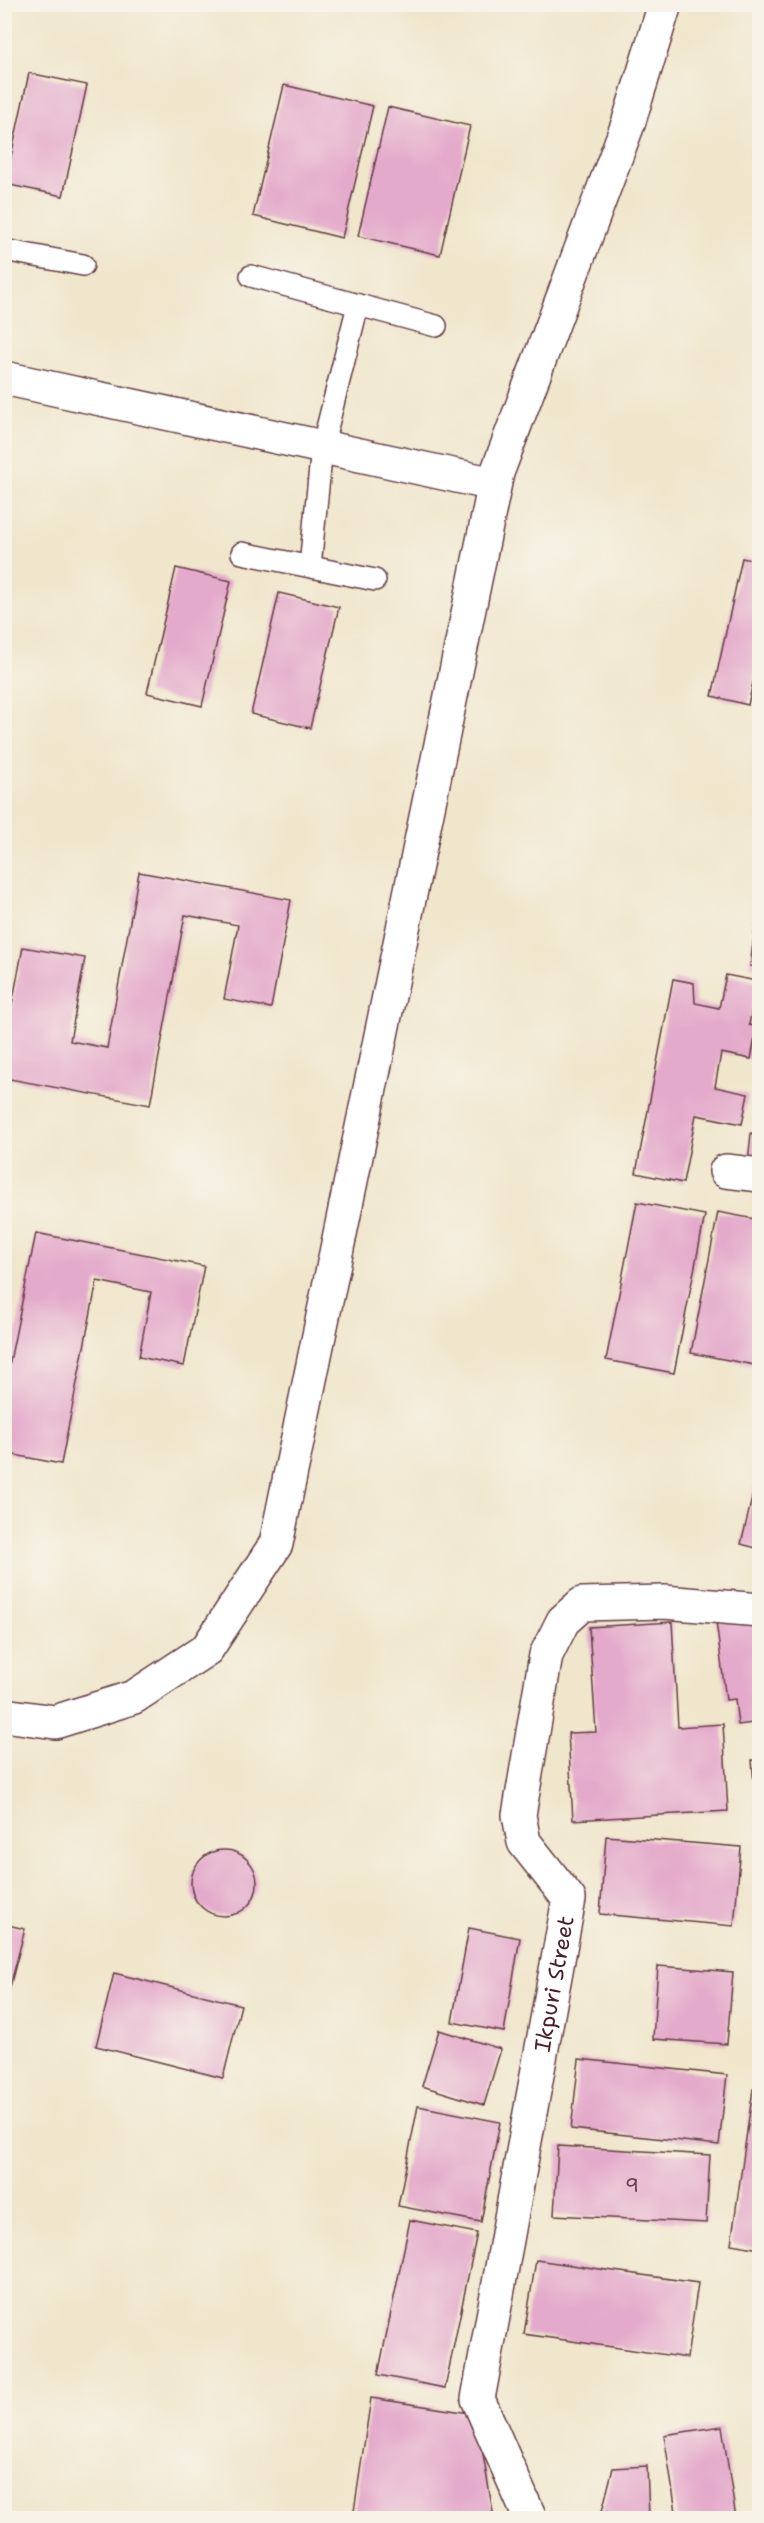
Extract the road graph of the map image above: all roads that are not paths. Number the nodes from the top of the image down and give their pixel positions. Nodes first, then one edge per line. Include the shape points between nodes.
1 (665, 4) edge
2 (4, 250) edge
3 (82, 265) dead end
4 (251, 276) dead end
5 (358, 305) junction
6 (436, 326) dead end
7 (4, 378) edge
8 (322, 448) junction
9 (494, 484) junction
10 (242, 553) dead end
11 (310, 566) junction
12 (375, 580) dead end
13 (726, 1171) dead end
14 (759, 1175) edge
15 (759, 1610) edge
16 (4, 1715) edge
17 (530, 2518) edge

1 - 9 street via 628,124
2 - 3 lane
4 - 5 lane
5 - 6 lane
5 - 8 lane
7 - 8 street
8 - 9 street
8 - 11 lane
9 - 16 street via 276,1544 207,1649 134,1696 55,1722
10 - 11 lane
11 - 12 lane
13 - 14 street
15 - 17 street, Ikpuri Street via 664,1602 582,1604 563,1621 546,1655 519,1815 524,1842 569,1899 478,2399

